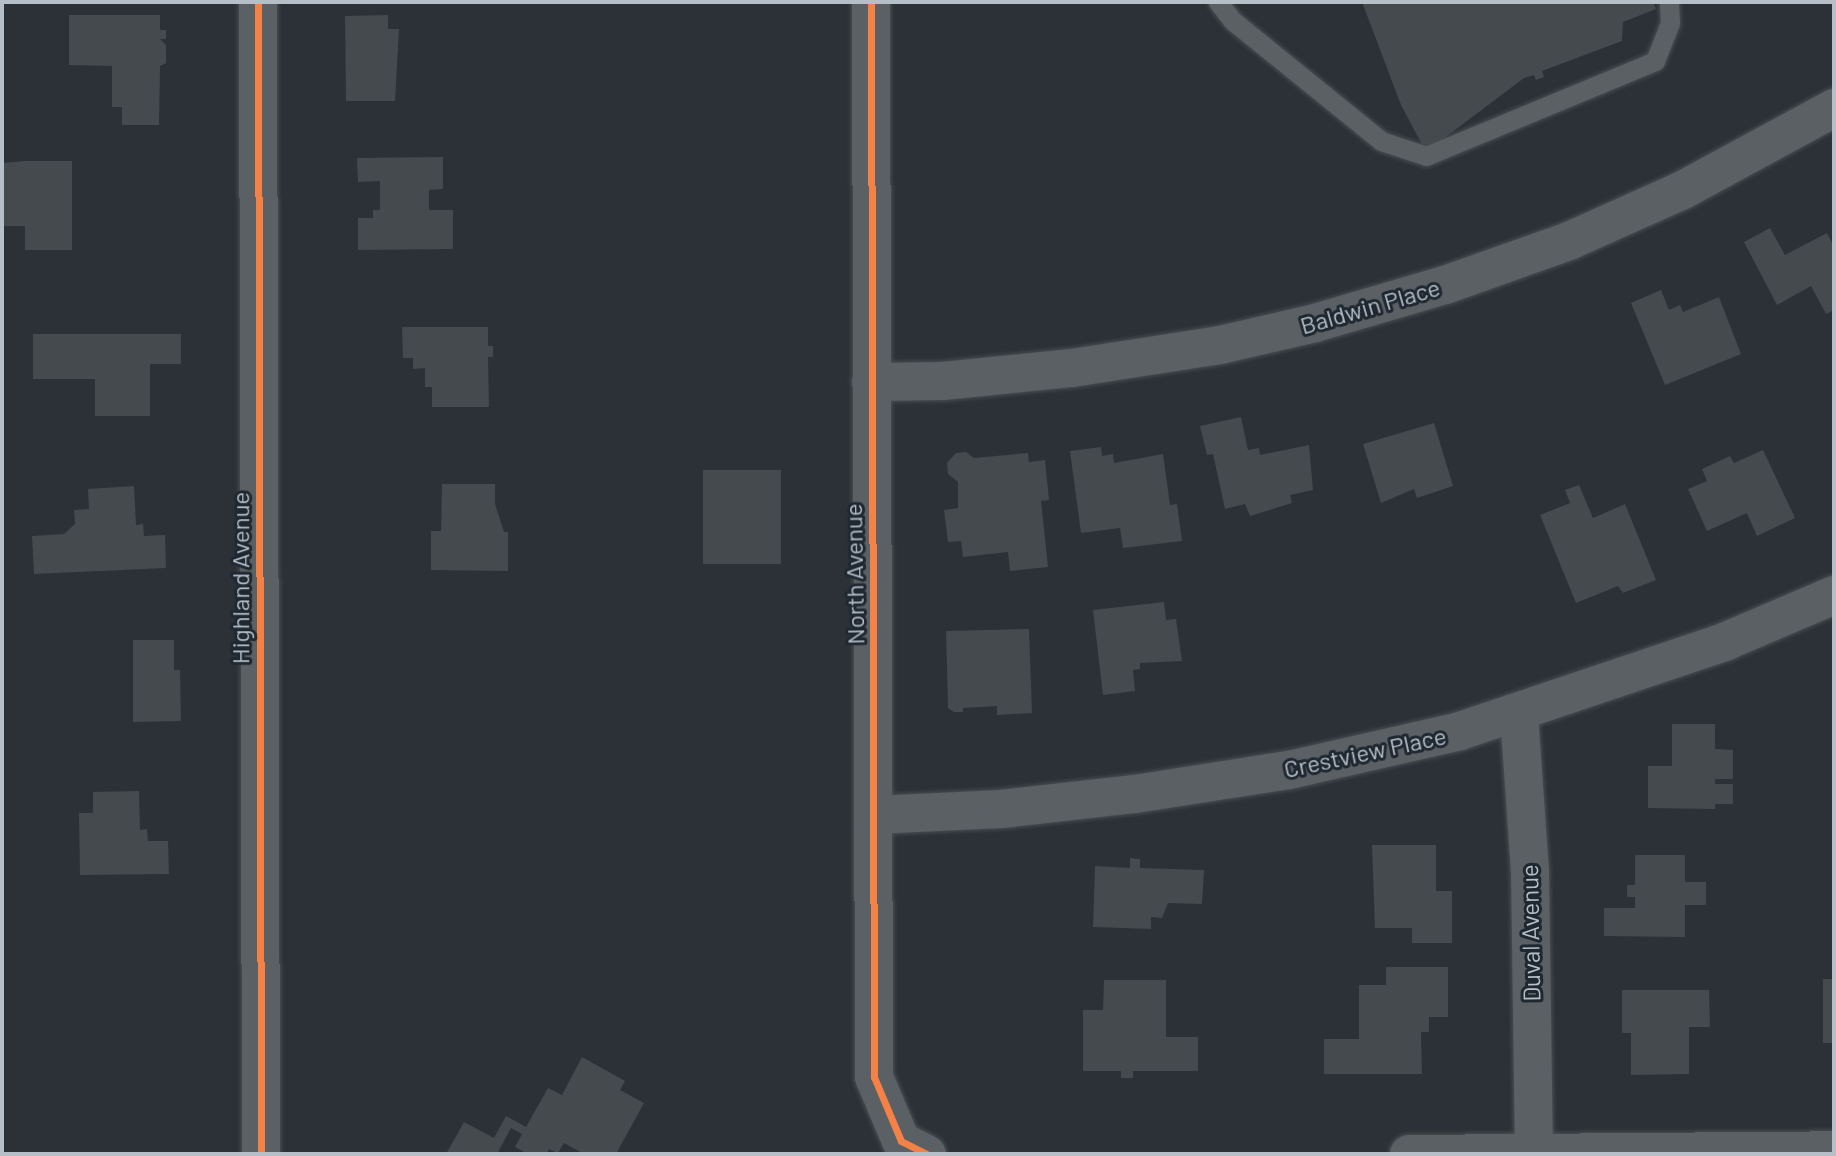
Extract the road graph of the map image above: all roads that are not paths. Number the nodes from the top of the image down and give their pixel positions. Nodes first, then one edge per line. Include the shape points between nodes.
1 (258, 2) edge
2 (872, 2) edge
3 (1218, 2) edge
4 (1669, 2) edge
5 (1834, 108) edge
6 (871, 382) junction
7 (1834, 595) edge
8 (1519, 714) junction
9 (874, 815) junction
10 (914, 1148) edge
11 (1834, 1150) edge
12 (1534, 1153) edge
13 (261, 1154) edge
14 (1409, 1154) edge

1 - 13 street, Highland Avenue
2 - 6 street, North Avenue
3 - 4 lane via 1233,21 1381,141 1426,156 1655,61 1670,23
5 - 6 street, Baldwin Place via 1683,190 1569,241 1445,285 1328,319 1220,345 1072,368 943,381
6 - 9 street, North Avenue
7 - 8 street, Crestview Place via 1724,642
8 - 9 street, Crestview Place via 1289,769 1212,782 1001,809
8 - 12 street, Duval Avenue via 1529,856
9 - 10 street, North Avenue via 874,1077
11 - 12 street
12 - 14 street

